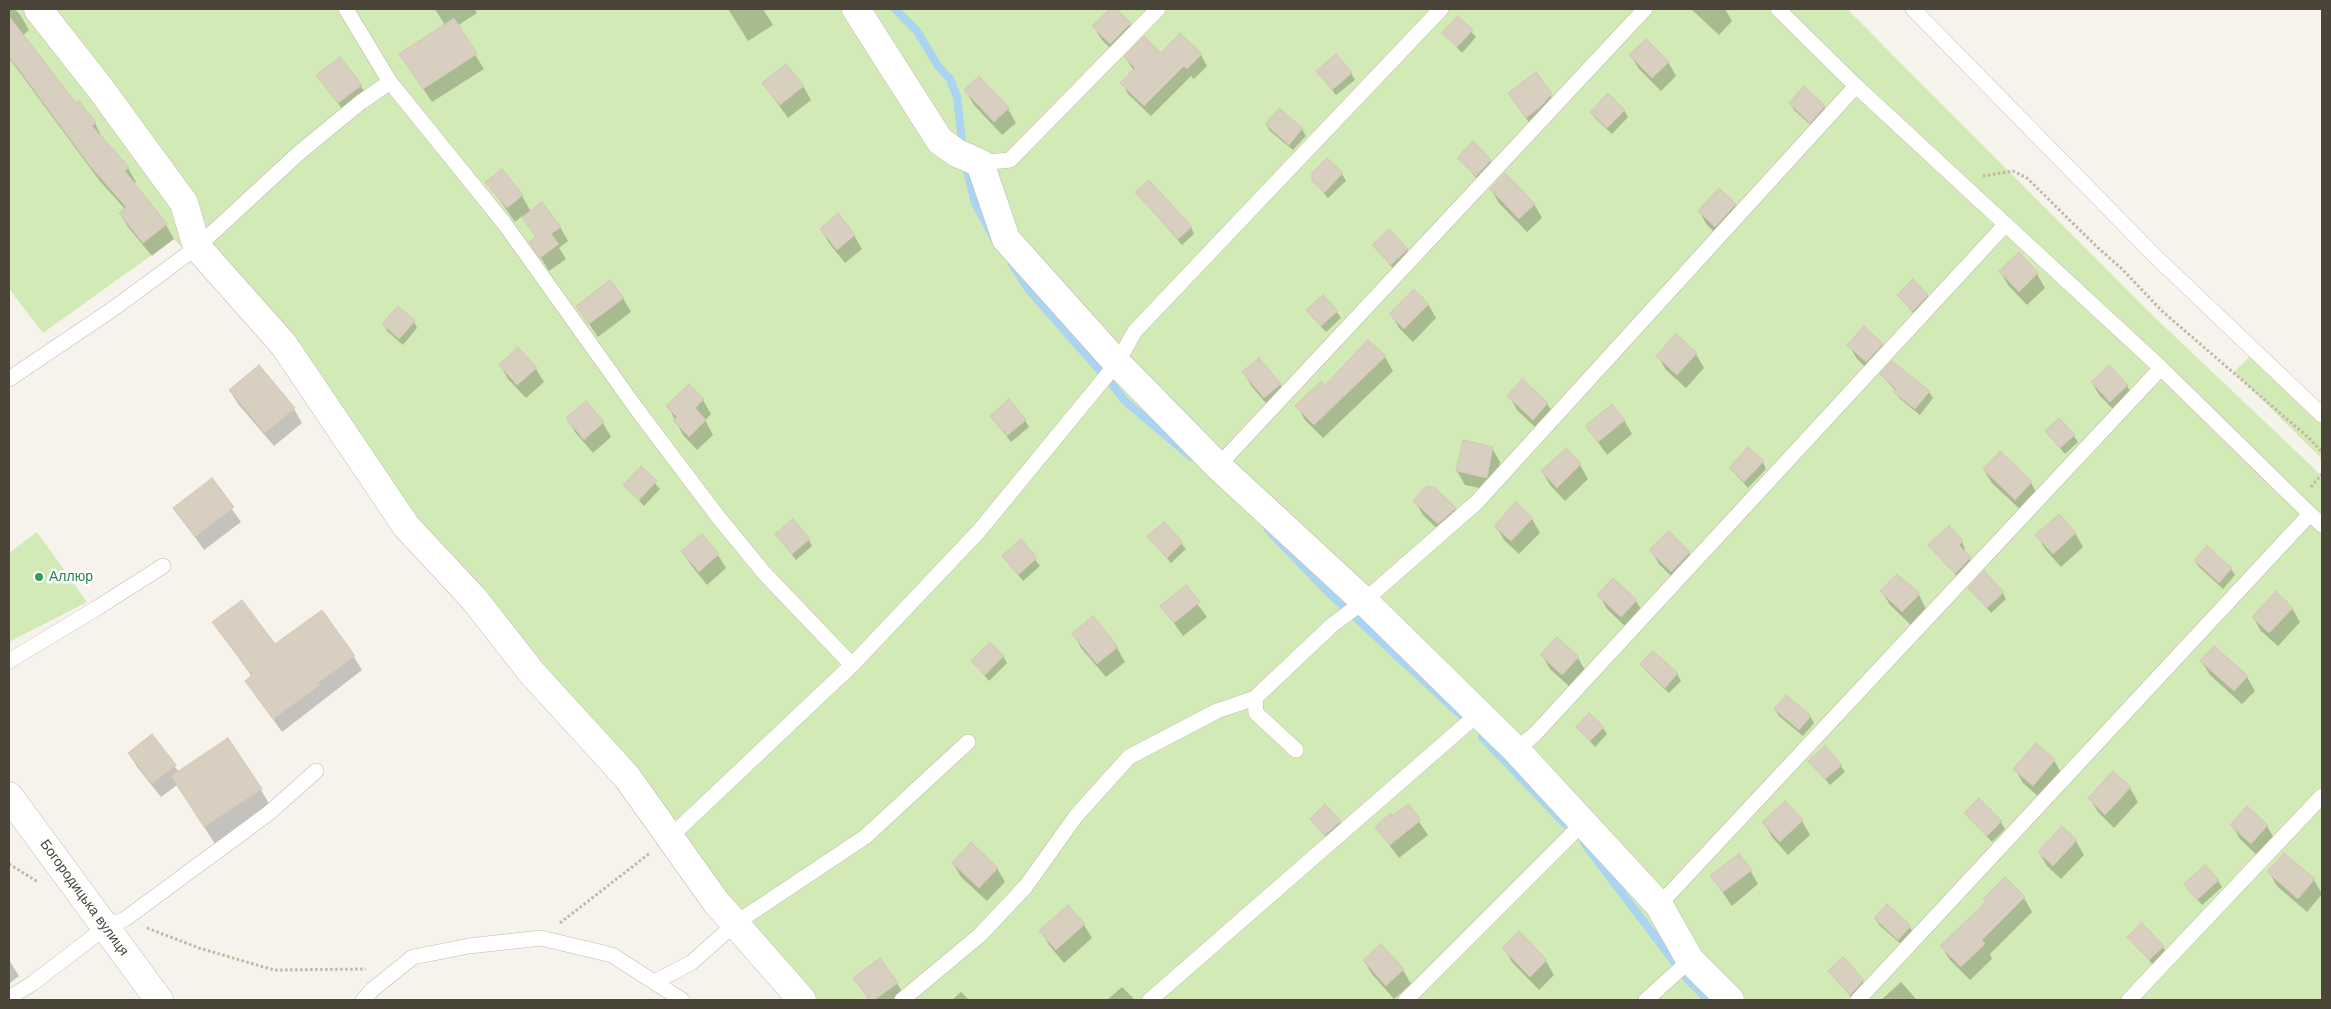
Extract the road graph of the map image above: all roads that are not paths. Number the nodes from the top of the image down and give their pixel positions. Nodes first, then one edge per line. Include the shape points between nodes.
1 (38, 9) edge
2 (346, 9) edge
3 (1158, 9) edge
4 (1441, 9) edge
5 (1645, 9) edge
6 (1778, 9) edge
7 (1913, 9) edge
8 (862, 11) edge
9 (390, 82) junction
10 (1856, 86) junction
11 (970, 159) junction
12 (2005, 225) junction
13 (197, 247) junction
14 (1117, 363) junction
15 (2161, 368) junction
16 (9, 379) edge
17 (2322, 415) edge
18 (1218, 466) junction
19 (2310, 514) junction
20 (2322, 525) edge
21 (163, 566) dead end
22 (1361, 604) junction
23 (9, 661) edge
24 (852, 665) junction
25 (1255, 698) junction
26 (1479, 713) junction
27 (968, 742) dead end
28 (1296, 750) dead end
29 (1516, 750) junction
30 (316, 771) dead end
31 (9, 796) edge
32 (2322, 796) edge
33 (1584, 822) junction
34 (670, 837) junction
35 (1659, 905) junction
36 (115, 923) junction
37 (736, 923) junction
38 (1683, 966) junction
39 (654, 982) junction
40 (9, 998) edge
41 (158, 1000) edge
42 (363, 1000) edge
43 (682, 1000) edge
44 (802, 1000) edge
45 (902, 1000) edge
46 (1150, 1000) edge
47 (1406, 1000) edge
48 (1646, 1000) edge
49 (1730, 1000) edge
50 (1858, 1000) edge
51 (2129, 1000) edge

1 - 13 street via 184,203
2 - 9 lane
3 - 11 lane via 1010,160
4 - 14 lane via 1135,331
5 - 18 lane
6 - 10 lane
7 - 17 lane via 2155,256
8 - 11 street via 940,141
9 - 13 lane via 300,152
9 - 24 lane via 504,223 719,518 765,574
10 - 12 lane
10 - 22 lane via 1477,502
11 - 14 street via 1006,239
12 - 15 lane
12 - 29 lane via 1542,727
13 - 16 lane
13 - 34 street via 284,345 406,526 474,599 532,673 627,776
14 - 18 street
14 - 24 lane via 979,531
15 - 19 lane
15 - 35 lane
18 - 22 street
19 - 20 lane
19 - 50 lane
21 - 23 lane
22 - 25 lane
22 - 26 street
24 - 34 lane
25 - 28 lane via 1256,713
25 - 45 lane via 1217,711 1130,757 1076,816 1026,886 980,935
26 - 29 street
26 - 46 lane
27 - 37 lane via 865,837
29 - 33 street
30 - 36 lane via 269,813
31 - 36 street, Богородицька вулиця
32 - 51 lane
33 - 35 street
33 - 47 lane
34 - 37 street via 716,902
35 - 38 street
36 - 40 lane
36 - 41 street, Богородицька вулиця
37 - 39 lane via 691,963
37 - 44 street
38 - 48 lane
38 - 49 street
39 - 42 lane via 612,955 541,938 469,946 413,957
39 - 43 lane

